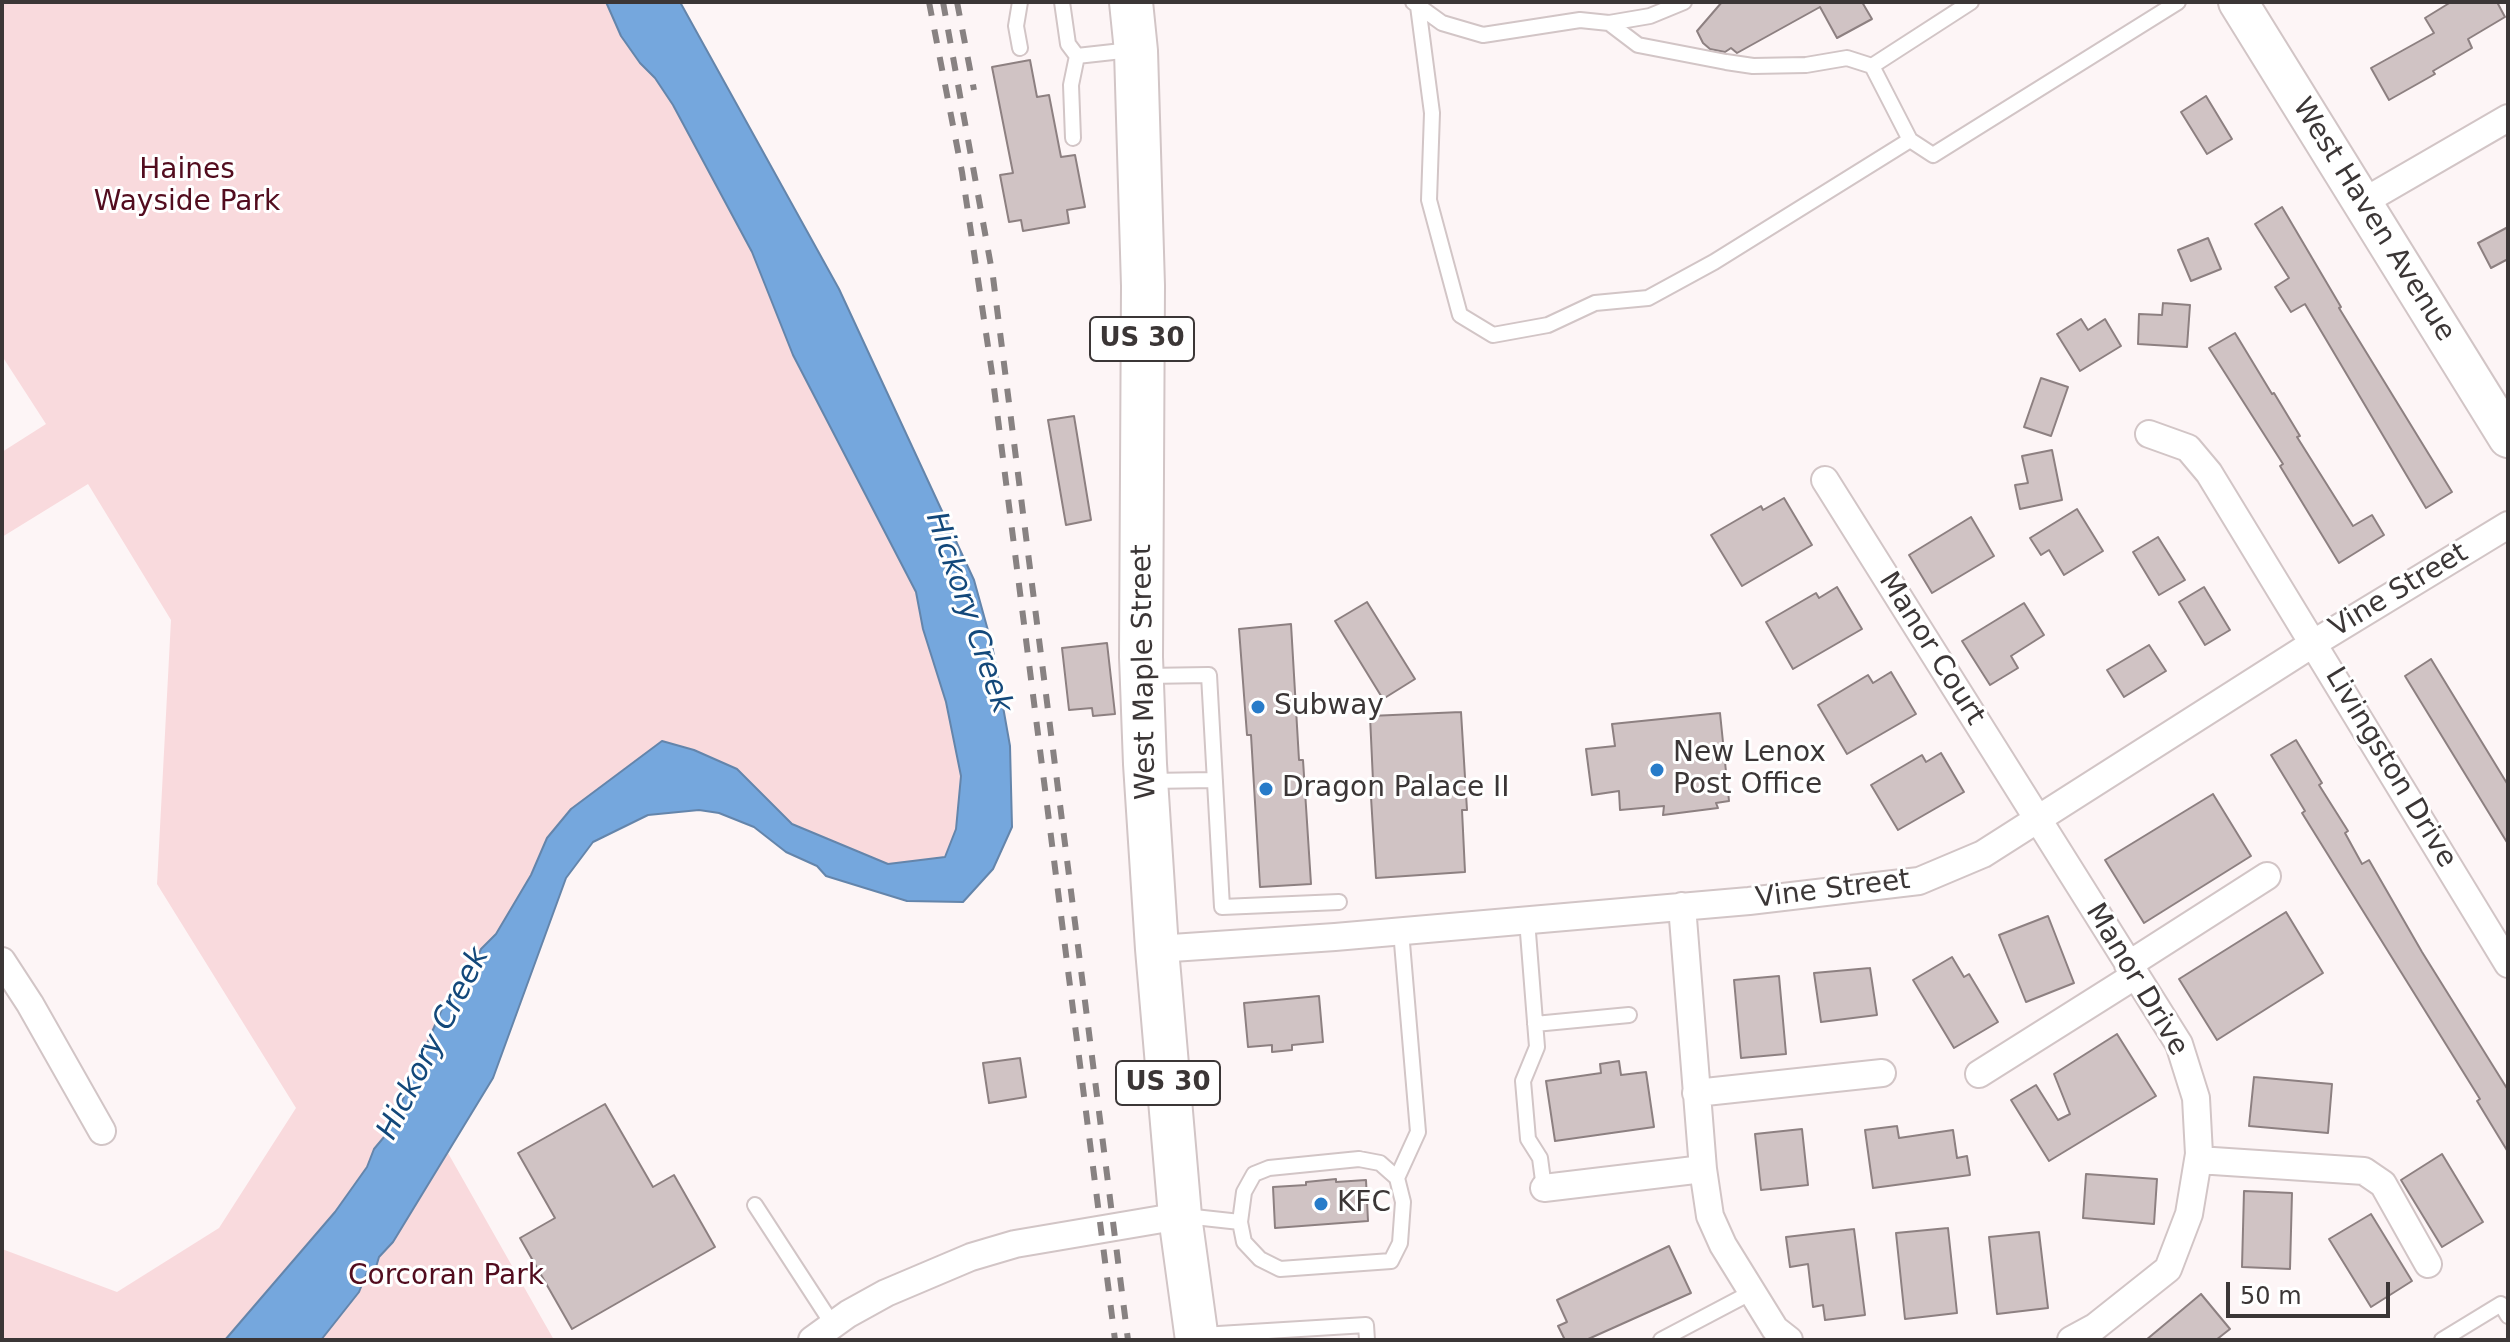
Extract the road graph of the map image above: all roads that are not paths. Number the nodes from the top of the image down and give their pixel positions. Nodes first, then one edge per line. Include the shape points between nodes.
1 (1020, 2) edge
2 (1062, 2) edge
3 (1131, 2) edge
4 (1684, 2) edge
5 (1971, 2) edge
6 (2178, 2) edge
7 (2238, 2) edge
8 (1416, 4) edge
9 (1609, 23) junction
10 (1020, 48) dead end
11 (1136, 50) junction
12 (1077, 56) junction
13 (1872, 66) junction
14 (2508, 118) edge
15 (1073, 138) dead end
16 (1910, 140) junction
17 (2363, 202) junction
18 (2149, 434) dead end
19 (2508, 438) edge
20 (1825, 480) dead end
21 (2508, 525) edge
22 (2314, 643) junction
23 (1142, 676) junction
24 (1215, 780) junction
25 (1146, 781) junction
26 (2038, 817) junction
27 (2267, 876) dead end
28 (1339, 902) dead end
29 (1682, 906) junction
30 (1527, 920) junction
31 (1401, 931) junction
32 (1157, 949) junction
33 (2, 961) edge
34 (2508, 964) edge
35 (2132, 970) junction
36 (1629, 1015) dead end
37 (1535, 1024) junction
38 (1882, 1073) dead end
39 (1979, 1074) dead end
40 (1696, 1093) junction
41 (102, 1131) dead end
42 (2198, 1160) junction
43 (1703, 1169) junction
44 (1397, 1178) junction
45 (1544, 1188) joint
46 (755, 1205) dead end
47 (1180, 1216) junction
48 (1240, 1222) junction
49 (2428, 1264) dead end
50 (1752, 1292) junction
51 (2508, 1316) edge
52 (823, 1333) edge
53 (2100, 1333) edge
54 (1197, 1338) edge
55 (2445, 1339) edge
56 (1367, 1340) edge
57 (1661, 1340) edge
58 (1789, 1340) edge
59 (2071, 1340) edge

1 - 10 lane
2 - 12 lane via 1068,44
3 - 11 main road, West Maple Street / US 30
4 - 9 lane via 1650,16
5 - 13 lane
6 - 16 lane via 1933,155
7 - 17 street, West Haven Avenue
8 - 9 lane via 1442,23 1483,35 1580,20
8 - 16 lane via 1432,113 1429,200 1460,315 1493,335 1548,325 1595,303 1648,298
9 - 13 lane via 1638,45 1726,62 1806,65 1847,58
11 - 12 lane
11 - 23 main road, West Maple Street / US 30 via 1143,286
12 - 15 lane via 1071,85
13 - 16 lane
14 - 17 street
17 - 19 street, West Haven Avenue
18 - 22 street, Livingston Drive via 2188,448 2209,473
20 - 26 street, Manor Court
21 - 22 street, Vine Street
22 - 26 street, Vine Street
22 - 34 street, Livingston Drive
23 - 24 lane via 1209,675
23 - 25 main road, West Maple Street / US 30
24 - 25 lane
24 - 28 lane via 1222,907
25 - 32 main road, West Maple Street / US 30
26 - 29 street, Vine Street via 1983,854 1919,881
26 - 35 street, Manor Drive
27 - 35 street
29 - 30 street, Vine Street
29 - 40 street
30 - 31 street, Vine Street
30 - 37 lane
31 - 32 street, Vine Street
31 - 44 lane via 1418,1132
32 - 47 main road, West Maple Street / US 30
33 - 41 street
35 - 39 street
35 - 42 street, Manor Drive via 2179,1044 2196,1098
36 - 37 lane
37 - 45 lane via 1537,1047 1523,1081 1528,1139 1540,1158
38 - 40 street
40 - 43 street
42 - 49 street via 2364,1171 2383,1184
42 - 53 street, Manor Drive via 2189,1214 2168,1269
43 - 45 street
43 - 50 street via 1710,1216
44 - 48 lane via 1380,1163 1359,1159 1269,1168 1254,1174 1244,1192
44 - 48 lane via 1403,1202 1400,1243 1391,1261 1280,1269 1244,1242
46 - 52 lane
47 - 48 lane
47 - 52 street via 1015,1244 971,1257 886,1293
47 - 54 main road, West Maple Street / US 30
50 - 57 lane
50 - 58 street via 1775,1329
51 - 55 lane via 2501,1304
53 - 59 street, Manor Drive
54 - 56 lane via 1366,1325

